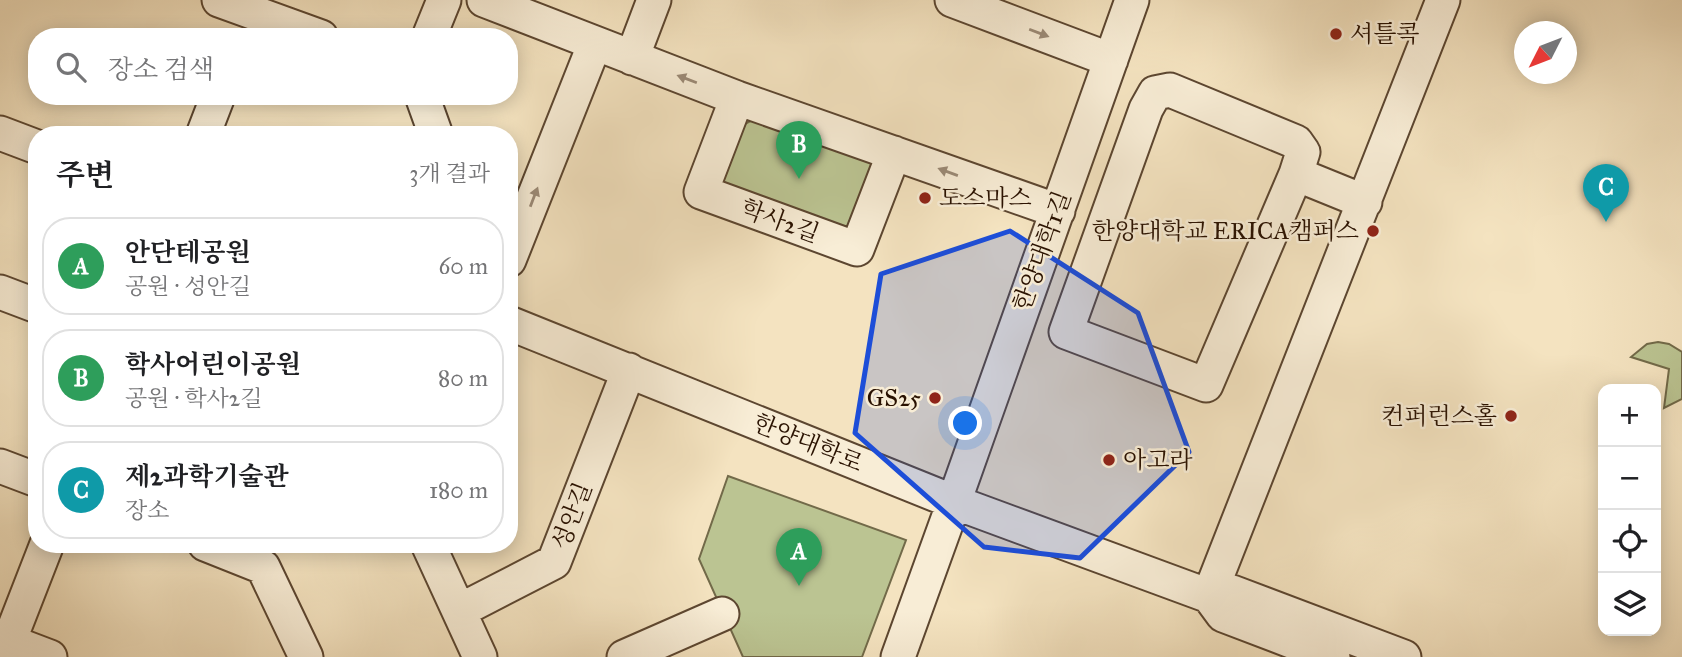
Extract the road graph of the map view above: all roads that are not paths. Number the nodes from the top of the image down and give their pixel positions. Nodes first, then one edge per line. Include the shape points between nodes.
1 (219, 0) edge
2 (444, 0) edge
3 (484, 0) edge
4 (654, 0) edge
5 (952, 0) edge
6 (1132, 0) edge
7 (1443, 0) edge
8 (248, 16) edge
9 (290, 28) edge
10 (433, 28) edge
11 (595, 43) junction
12 (632, 58) junction
13 (1111, 60) junction
14 (737, 98) junction
15 (215, 105) edge
16 (425, 105) edge
17 (206, 126) edge
18 (433, 126) edge
19 (0, 133) edge
20 (28, 144) edge
21 (894, 153) junction
22 (1296, 174) junction
23 (1365, 202) junction
24 (1058, 211) junction
25 (518, 237) edge
26 (0, 292) edge
27 (28, 303) edge
28 (518, 327) edge
29 (629, 370) junction
30 (0, 466) edge
31 (28, 477) edge
32 (954, 502) junction
33 (43, 553) edge
34 (228, 553) edge
35 (432, 553) edge
36 (1209, 596) junction
37 (458, 611) junction
38 (722, 614) dead end
39 (4, 645) edge
40 (50, 657) edge
41 (306, 657) edge
42 (480, 657) edge
43 (624, 657) edge
44 (898, 657) edge
45 (1333, 657) edge
46 (1404, 657) edge

1 - 8 street
2 - 10 street
3 - 11 street
4 - 12 street
5 -> 13 street
6 - 13 street, 한양대학1길
7 - 23 street
8 - 9 street
11 - 12 street
25 -> 11 street
14 -> 12 street
13 - 24 street, 한양대학1길
14 - 21 street
14 - 21 street, 학사2길 via 701,192 857,249
15 - 17 street
16 - 18 street
19 - 20 street
24 -> 21 street
22 - 22 street via 1303,152 1296,142 1170,90 1155,93 1066,332 1206,385
22 - 23 street
23 - 36 street
24 - 32 street, 한양대학1길
26 - 27 street
28 - 29 street, 한양대학로
29 - 32 street, 한양대학로
29 - 37 street, 성안길 via 554,562
30 - 31 street
32 - 36 street, 한양대학로
32 - 44 street
33 - 39 street
34 - 41 street via 263,567
35 - 37 street
36 - 45 street via 1223,615
36 - 46 street via 1231,592
37 - 42 street
38 - 43 street
39 - 40 street

